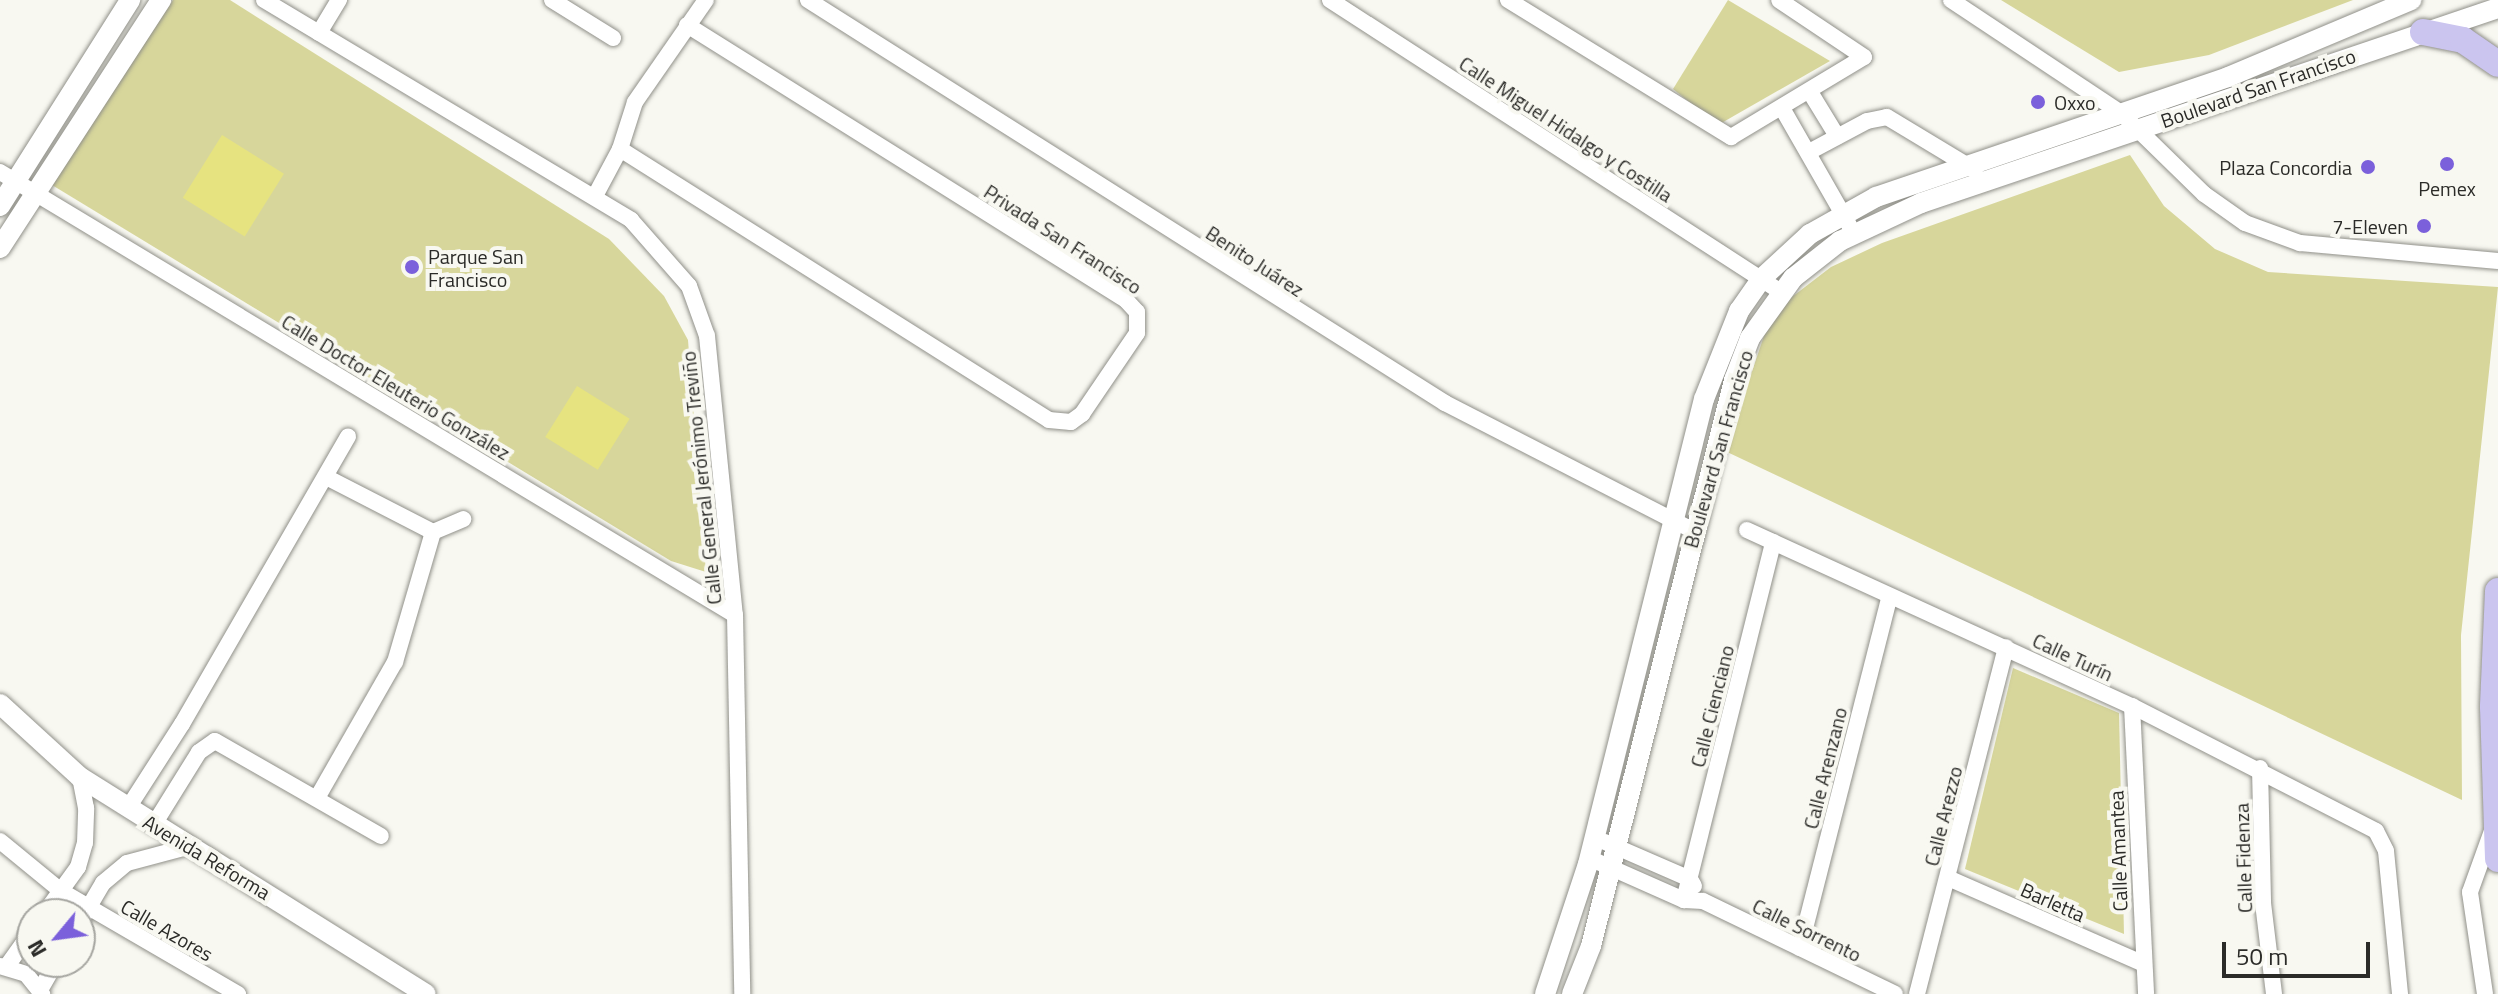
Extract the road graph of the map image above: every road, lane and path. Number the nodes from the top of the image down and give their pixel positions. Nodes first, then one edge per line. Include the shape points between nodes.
1 (130, 0) edge
2 (161, 0) edge
3 (264, 0) edge
4 (339, 0) edge
5 (552, 0) edge
6 (706, 0) edge
7 (808, 0) edge
8 (1330, 0) edge
9 (1508, 0) edge
10 (1779, 0) edge
11 (1951, 0) edge
12 (2411, 0) edge
13 (2498, 8) edge
14 (687, 25) junction
15 (2423, 32) junction
16 (319, 33) junction
17 (613, 38) dead end
18 (2498, 64) edge
19 (1810, 92) junction
20 (1782, 108) junction
21 (2121, 113) junction
22 (2137, 129) junction
23 (1837, 136) junction
24 (620, 149) junction
25 (1809, 152) junction
26 (1968, 162) junction
27 (8, 176) edge
28 (1988, 182) junction
29 (37, 194) junction
30 (595, 196) junction
31 (0, 206) edge
32 (1843, 212) junction
33 (1854, 234) junction
34 (0, 248) edge
35 (2498, 261) edge
36 (1761, 279) junction
37 (1781, 292) junction
38 (348, 436) dead end
39 (326, 477) junction
40 (463, 519) dead end
41 (1670, 522) junction
42 (1747, 530) dead end
43 (1694, 531) junction
44 (433, 532) junction
45 (1773, 542) junction
46 (2498, 591) edge
47 (1889, 598) junction
48 (735, 615) junction
49 (2006, 647) junction
50 (0, 704) edge
51 (2132, 706) junction
52 (2260, 768) junction
53 (80, 777) junction
54 (317, 798) junction
55 (128, 808) junction
56 (2495, 823) junction
57 (153, 826) junction
58 (381, 836) dead end
59 (0, 841) edge
60 (191, 846) junction
61 (1592, 848) junction
62 (1614, 856) junction
63 (2498, 859) edge
64 (1948, 878) junction
65 (1690, 879) junction
66 (61, 891) junction
67 (56, 898) edge
68 (68, 898) edge
69 (94, 898) edge
70 (1684, 900) junction
71 (1703, 901) junction
72 (96, 920) edge
73 (1800, 948) junction
74 (2142, 963) junction
75 (4, 966) edge
76 (41, 992) edge
77 (1577, 992) edge
78 (238, 994) edge
79 (426, 994) edge
80 (742, 994) edge
81 (1545, 994) edge
82 (1895, 994) edge
83 (1917, 994) edge
84 (2146, 994) edge
85 (2274, 994) edge
86 (2400, 994) edge
87 (2485, 994) edge

1 - 27 street
2 - 29 street
3 - 16 street, Calle General Jerónimo Treviño
4 - 16 street
5 - 17 street
6 - 14 street
7 - 41 street, Benito Juárez via 1355,349 1510,439
8 - 36 street, Calle Miguel Hidalgo y Costilla
9 - 20 street via 1725,136 1740,135
10 - 19 street via 1864,54
11 - 21 street
12 - 21 street, Boulevard San Francisco via 2309,46
13 - 15 street, Boulevard San Francisco
14 - 24 street via 635,102
14 - 24 street, Privada San Francisco via 1126,300 1137,312 1137,333 1082,414 1071,422 1049,420
15 - 18 main road via 2463,40
15 - 22 street, Boulevard San Francisco
16 - 30 street, Calle General Jerónimo Treviño
19 - 20 street
19 - 23 street
20 - 25 street
21 - 22 street
21 - 26 street, Boulevard San Francisco
22 - 28 street, Boulevard San Francisco
22 - 35 street via 2223,210 2272,235 2300,243
23 - 25 street
23 - 26 street via 1879,117 1893,118
24 - 30 street
25 - 32 street
26 - 28 street
26 - 32 street, Boulevard San Francisco
27 - 29 street, Calle Doctor Eleuterio González
27 - 31 street
28 - 33 street, Boulevard San Francisco via 1921,203
29 - 34 street
29 - 48 street, Calle Doctor Eleuterio González
30 - 48 street, Calle General Jerónimo Treviño via 662,249 689,286 707,336
32 - 33 street
32 - 36 street, Boulevard San Francisco
33 - 37 street, Boulevard San Francisco via 1814,259
36 - 37 street, Calle Miguel Hidalgo y Costilla
36 - 41 street, Boulevard San Francisco via 1720,353
37 - 43 street, Boulevard San Francisco via 1750,338 1734,380
38 - 39 street
39 - 44 street
39 - 55 street
40 - 44 street
41 - 43 street, Benito Juárez
41 - 61 street, Boulevard San Francisco
42 - 45 street, Calle Turín
43 - 62 street, Boulevard San Francisco
44 - 54 street via 395,662
45 - 47 street, Calle Turín
45 - 65 street, Calle Cienciano
46 - 56 main road
47 - 49 street, Calle Turín
47 - 73 street, Calle Arenzano
48 - 80 street, Calle General Jerónimo Treviño
49 - 51 street, Calle Turín
49 - 64 street, Calle Arezzo
50 - 53 street, Avenida Reforma
51 - 52 street, Calle Turín
51 - 74 street, Calle Amantea
52 - 85 street, Calle Fidenza via 2263,903
52 - 86 street, Calle Turín via 2376,831 2386,851
53 - 55 street, Avenida Reforma
53 - 66 street via 87,829 78,867
54 - 57 street via 215,741 199,752
54 - 58 street
55 - 57 street, Avenida Reforma
56 - 63 main road
56 - 87 street via 2470,892
57 - 60 street, Avenida Reforma
59 - 66 street, Calle Azores
60 - 69 street via 127,863
60 - 79 street, Avenida Reforma
61 - 62 street
61 - 81 street, Boulevard San Francisco
62 - 65 street
62 - 70 street, Calle Sorrento
62 - 77 street, Boulevard San Francisco
64 - 74 street, Barletta
64 - 83 street, Calle Arezzo
65 - 70 street, Calle Cienciano
65 - 71 street
66 - 67 street
66 - 68 street, Calle Azores
70 - 71 street, Calle Sorrento
71 - 73 street, Calle Sorrento
72 - 78 street, Calle Azores
73 - 82 street, Calle Sorrento
74 - 84 street, Calle Amantea
75 - 76 street via 26,974

